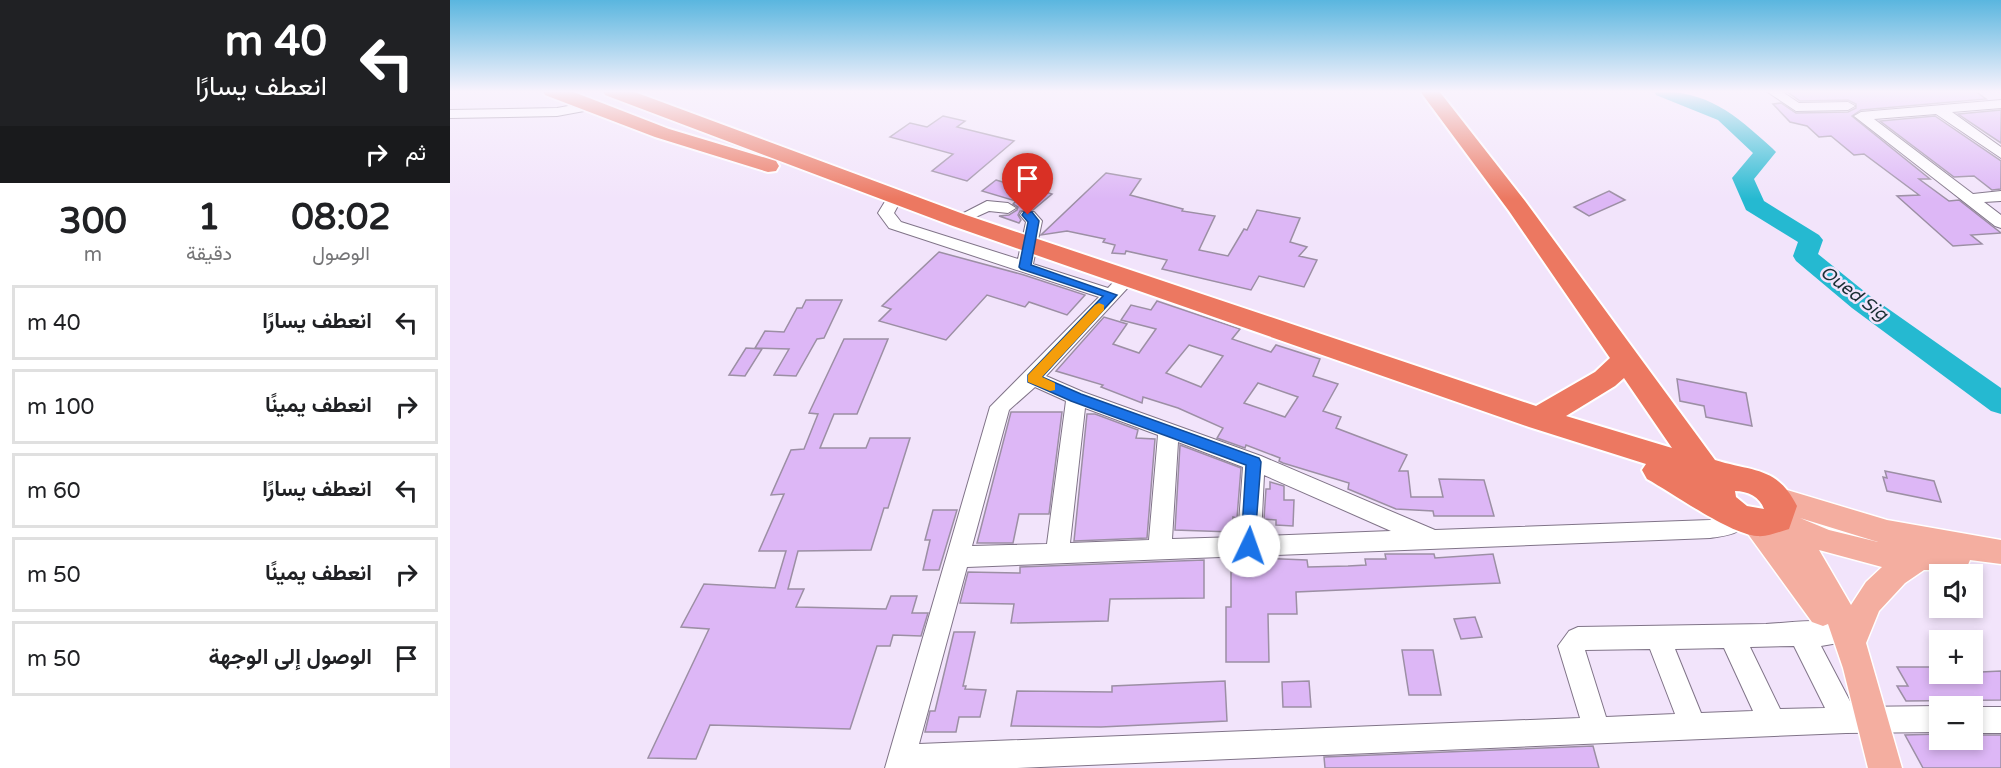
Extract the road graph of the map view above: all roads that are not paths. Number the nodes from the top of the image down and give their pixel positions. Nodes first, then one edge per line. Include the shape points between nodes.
1 (647, 127) edge
2 (672, 127) edge
3 (711, 127) edge
4 (714, 127) edge
5 (1456, 127) edge
6 (1469, 127) edge
7 (1875, 127) edge
8 (1963, 127) edge
9 (672, 136) junction
10 (2001, 154) edge
11 (2001, 196) edge
12 (894, 198) junction
13 (1971, 199) junction
14 (1008, 208) dead end
15 (1028, 215) dead end
16 (958, 220) junction
17 (2001, 223) edge
18 (1028, 256) junction
19 (1120, 286) junction
20 (1625, 360) junction
21 (1033, 378) junction
22 (1076, 397) junction
23 (1539, 419) junction
24 (1572, 430) junction
25 (1168, 432) junction
26 (1254, 462) junction
27 (1745, 501) junction
28 (1435, 540) junction
29 (1249, 546) junction
30 (1160, 550) junction
31 (2001, 552) edge
32 (1057, 553) junction
33 (957, 557) junction
34 (1919, 559) junction
35 (1801, 634) junction
36 (1731, 635) junction
37 (1658, 636) junction
38 (1844, 637) junction
39 (1859, 719) junction
40 (1929, 719) edge
41 (1983, 720) edge
42 (2001, 720) edge
43 (1773, 723) junction
44 (1693, 726) junction
45 (1597, 730) junction
46 (901, 764) edge
47 (1885, 768) edge

1 - 9 highway
2 - 9 highway
3 - 9 highway via 698,135
4 - 12 highway
5 - 20 highway
6 - 27 highway
7 - 13 street
8 - 10 street
9 - 12 highway via 850,191
11 - 13 street
12 - 16 highway
12 - 18 street via 886,213 895,225
13 - 17 street
14 - 16 street via 987,206
15 - 18 street via 1034,221
16 - 18 highway
18 - 19 highway
19 - 21 street
19 - 23 highway
20 - 23 highway via 1605,379
20 - 27 highway
21 - 22 street
21 - 33 street via 1000,407
22 - 25 street
22 - 32 street
23 - 24 highway
24 - 27 highway
24 - 27 highway via 1647,465
25 - 26 street
25 - 30 street
26 - 28 street
26 - 29 street
27 - 28 street via 1729,526 1710,529
27 - 31 main road via 1875,531
27 - 34 main road via 1838,545
27 - 38 main road
28 - 29 street
29 - 30 street
30 - 32 street
31 - 34 main road
32 - 33 street
33 - 46 street
34 - 38 main road via 1899,569 1875,590
35 - 36 street
35 - 38 street
35 - 39 street
36 - 37 street
36 - 43 street
37 - 44 street
37 - 45 street via 1573,641 1573,655
38 - 39 main road via 1864,681
39 - 40 street
39 - 43 street
39 - 47 main road
41 - 42 street
43 - 44 street
44 - 45 street
45 - 46 street

